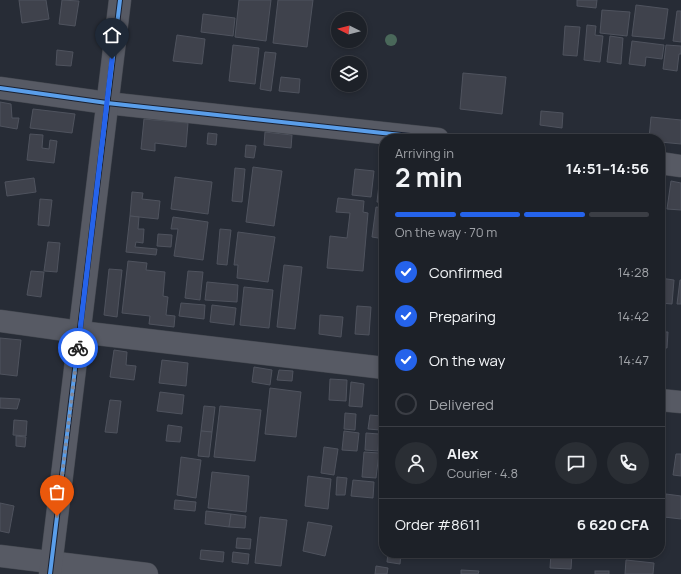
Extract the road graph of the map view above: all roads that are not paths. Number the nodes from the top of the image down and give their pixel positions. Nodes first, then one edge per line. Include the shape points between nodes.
1 (120, 0) edge
2 (0, 88) edge
3 (107, 102) junction
4 (393, 134) edge
5 (665, 164) edge
6 (681, 166) edge
7 (0, 321) edge
8 (80, 332) junction
9 (379, 367) edge
10 (665, 400) edge
11 (681, 402) edge
12 (0, 556) edge
13 (51, 568) edge
14 (147, 574) edge

1 - 3 street
2 - 3 street
3 - 4 street
3 - 8 street
5 - 6 street
7 - 8 street
8 - 9 street
8 - 13 street
10 - 11 street
12 - 13 street
13 - 14 street

